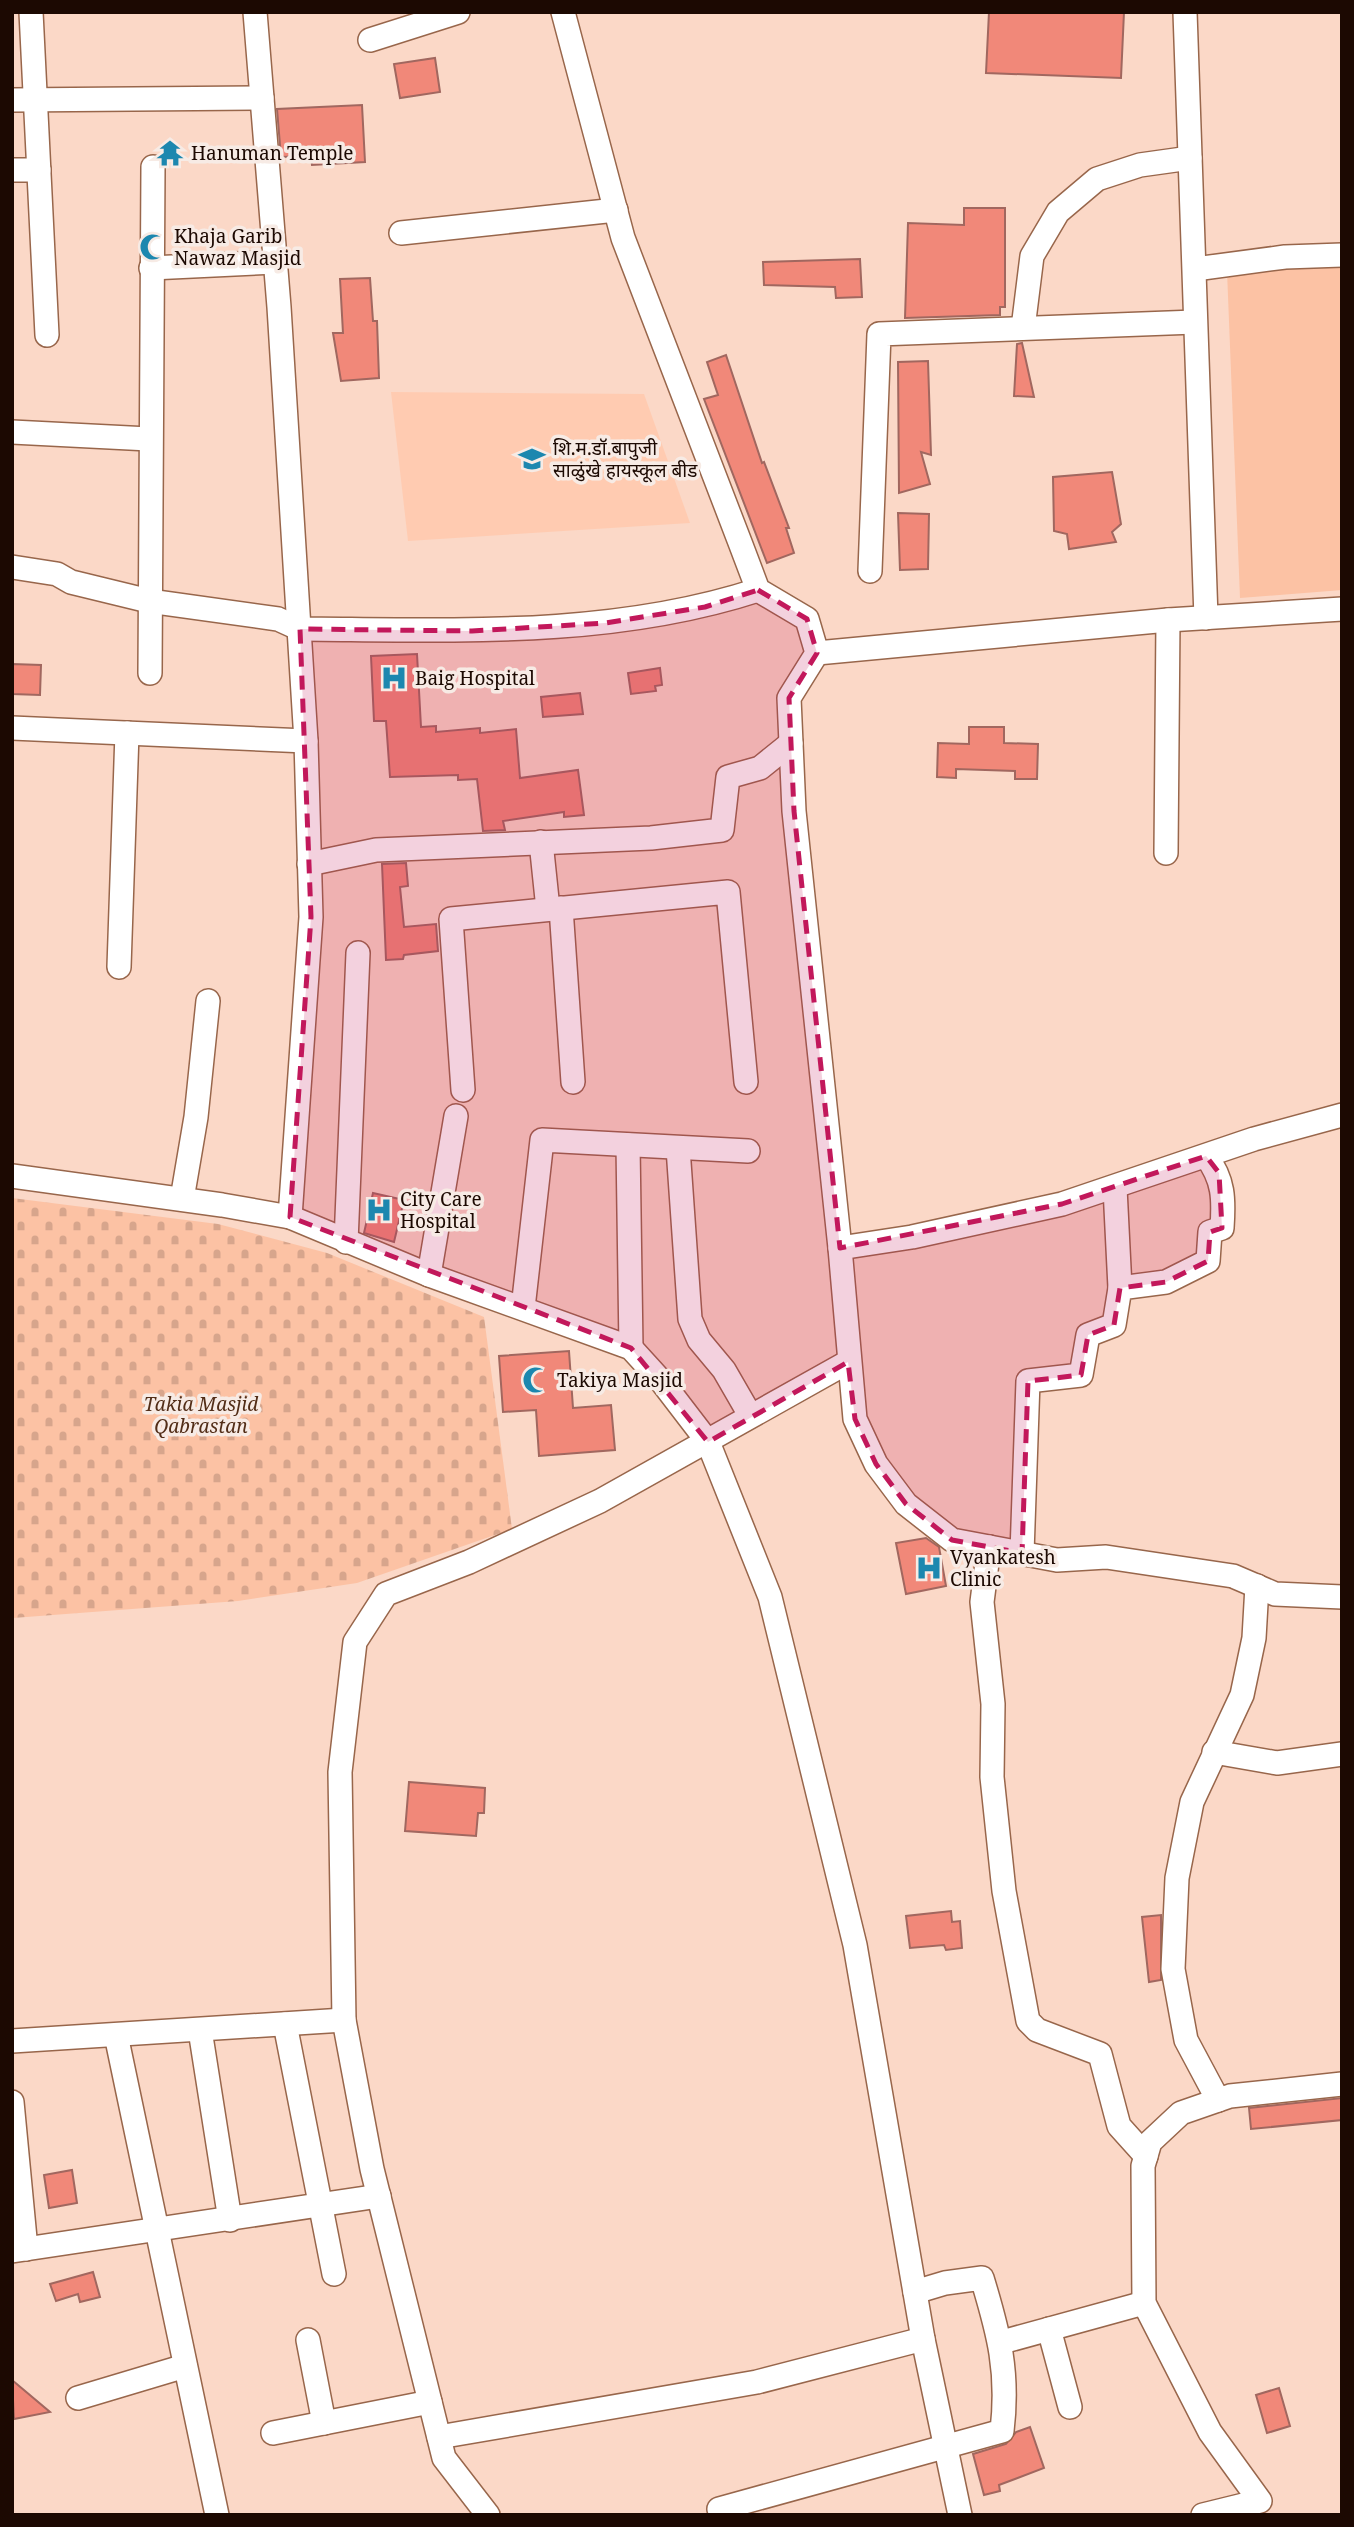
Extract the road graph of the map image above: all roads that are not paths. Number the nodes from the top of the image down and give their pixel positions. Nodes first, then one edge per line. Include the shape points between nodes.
1 (32, 12) edge
2 (255, 12) edge
3 (458, 12) edge
4 (563, 12) edge
5 (1185, 12) edge
6 (370, 40) dead end
7 (262, 98) junction
8 (12, 100) edge
9 (35, 100) junction
10 (1190, 159) junction
11 (153, 167) dead end
12 (12, 170) edge
13 (39, 170) junction
14 (616, 210) junction
15 (401, 233) dead end
16 (1342, 255) edge
17 (275, 262) junction
18 (151, 268) junction
19 (1195, 269) junction
20 (1195, 322) junction
21 (1023, 328) junction
22 (47, 335) dead end
23 (12, 432) edge
24 (149, 439) junction
25 (12, 567) edge
26 (870, 570) dead end
27 (758, 590) junction
28 (149, 601) junction
29 (1342, 609) edge
30 (1206, 618) junction
31 (1168, 620) junction
32 (300, 629) junction
33 (817, 653) junction
34 (150, 673) dead end
35 (12, 728) edge
36 (127, 733) junction
37 (306, 741) junction
38 (791, 743) junction
39 (541, 842) junction
40 (1166, 853) dead end
41 (309, 864) junction
42 (554, 909) junction
43 (358, 953) dead end
44 (119, 967) dead end
45 (208, 1000) dead end
46 (573, 1082) dead end
47 (746, 1082) dead end
48 (463, 1090) dead end
49 (1342, 1115) edge
50 (456, 1116) dead end
51 (628, 1144) junction
52 (678, 1148) junction
53 (748, 1151) dead end
54 (1206, 1156) junction
55 (12, 1176) edge
56 (1115, 1188) junction
57 (182, 1199) junction
58 (290, 1217) junction
59 (346, 1242) junction
60 (841, 1248) junction
61 (429, 1275) junction
62 (1120, 1288) junction
63 (523, 1308) junction
64 (631, 1348) junction
65 (848, 1362) junction
66 (750, 1415) junction
67 (708, 1442) junction
68 (989, 1547) junction
69 (1022, 1553) junction
70 (1257, 1587) junction
71 (1342, 1597) edge
72 (1214, 1752) junction
73 (1342, 1754) edge
74 (344, 2020) junction
75 (285, 2024) junction
76 (200, 2029) junction
77 (116, 2035) junction
78 (12, 2041) edge
79 (1342, 2084) edge
80 (1218, 2100) junction
81 (12, 2102) edge
82 (1146, 2156) junction
83 (379, 2196) junction
84 (321, 2205) junction
85 (230, 2220) junction
86 (157, 2231) junction
87 (19, 2250) edge
88 (334, 2274) dead end
89 (915, 2292) junction
90 (1144, 2303) junction
91 (1049, 2329) junction
92 (923, 2339) junction
93 (307, 2340) dead end
94 (1002, 2342) junction
95 (185, 2367) junction
96 (78, 2398) dead end
97 (430, 2402) junction
98 (1070, 2407) dead end
99 (324, 2423) junction
100 (273, 2433) dead end
101 (439, 2437) junction
102 (944, 2448) junction
103 (1265, 2508) edge
104 (719, 2510) dead end
105 (217, 2515) edge
106 (488, 2515) edge
107 (960, 2515) edge
108 (1203, 2515) edge

1 - 9 street
2 - 7 street
3 - 6 street
4 - 14 street
5 - 10 street
7 - 9 street
7 - 17 street
8 - 9 street
9 - 13 street
10 - 19 street
10 - 21 street via 1140,165 1097,178 1058,212 1032,256
11 - 18 street
12 - 13 street
13 - 22 street
14 - 15 street
14 - 27 street
16 - 19 street
17 - 18 street
17 - 32 street
18 - 24 street
19 - 20 street
20 - 21 street
20 - 30 street
21 - 26 street via 879,334
23 - 24 street
24 - 28 street
25 - 28 street via 57,574 71,582
27 - 32 street via 705,607 605,623 472,631
27 - 33 street via 807,619
28 - 32 street via 278,619
28 - 34 street
29 - 30 street
30 - 31 street
31 - 33 street
31 - 40 street
32 - 37 street
33 - 38 street via 789,698
35 - 36 street
36 - 37 street
36 - 44 street
37 - 41 street
38 - 39 street via 760,768 728,777 722,830
38 - 60 street via 794,811
39 - 41 street via 376,850
39 - 42 street
41 - 58 street via 311,917
42 - 46 street
42 - 47 street via 727,892
42 - 48 street via 451,919
43 - 59 street
45 - 57 street
49 - 54 street
50 - 61 street
51 - 52 street
51 - 63 street via 542,1140
51 - 64 street
52 - 53 street
52 - 66 street via 690,1319
54 - 56 street
54 - 62 street via 1219,1173 1224,1195 1222,1228 1210,1232 1208,1261 1166,1282
55 - 57 street
56 - 60 street via 999,1219
56 - 62 street
57 - 58 street
58 - 59 street
59 - 61 street
60 - 65 street
61 - 63 street
62 - 69 street via 1114,1325 1088,1335 1081,1375 1028,1381
63 - 64 street
64 - 67 street
65 - 66 street
65 - 68 street via 855,1419 876,1464 906,1504 952,1540
66 - 67 street
67 - 74 street via 600,1501 469,1562 386,1594 355,1642 340,1772
67 - 89 street via 770,1597 805,1738 855,1945
68 - 69 street
68 - 82 street via 982,1602 993,1704 992,1777 1004,1891 1028,2021 1037,2030 1100,2054 1119,2126
69 - 70 street via 1057,1560 1118,1559 1233,1576
70 - 71 street via 1275,1594
70 - 72 street via 1254,1638 1242,1695
72 - 73 street via 1277,1763
72 - 80 street via 1192,1802 1177,1878 1173,1969 1186,2039
74 - 75 street
74 - 83 street
75 - 76 street
75 - 84 street
76 - 77 street
76 - 85 street
77 - 78 street
77 - 86 street
79 - 80 street
80 - 82 street via 1181,2113 1150,2142
81 - 87 street
82 - 90 street
83 - 84 street
83 - 97 street
84 - 85 street
84 - 88 street
85 - 86 street
86 - 87 street
86 - 95 street
89 - 92 street
89 - 94 street via 982,2278
90 - 91 street
90 - 103 street via 1210,2432
91 - 94 street
91 - 98 street
92 - 101 street via 757,2382
92 - 102 street
93 - 99 street
94 - 102 street via 1006,2401 1002,2431
95 - 96 street
95 - 105 street
97 - 99 street
97 - 101 street
99 - 100 street
101 - 106 street via 444,2458
102 - 104 street
102 - 107 street
103 - 108 street

